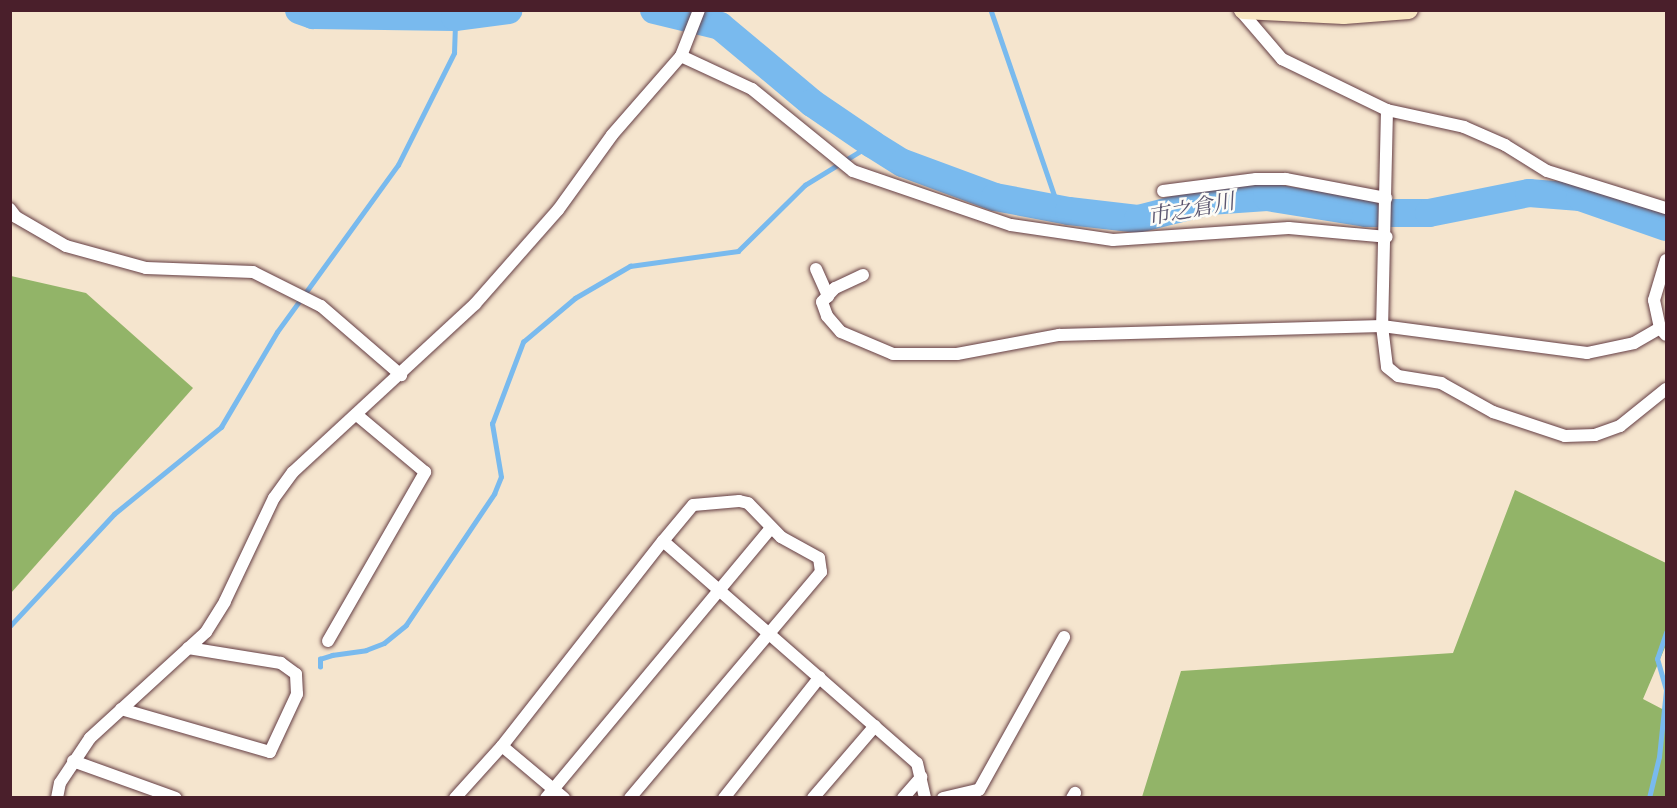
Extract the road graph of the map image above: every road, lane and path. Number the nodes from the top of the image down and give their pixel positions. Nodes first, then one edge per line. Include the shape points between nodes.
1 (699, 10) edge
2 (1242, 10) edge
3 (1409, 10) edge
4 (681, 56) junction
5 (1387, 110) junction
6 (1163, 191) dead end
7 (1386, 198) junction
8 (1666, 208) edge
9 (10, 209) edge
10 (1387, 237) junction
11 (1666, 261) edge
12 (816, 269) dead end
13 (863, 275) dead end
14 (828, 296) junction
15 (1382, 326) junction
16 (1663, 332) edge
17 (401, 375) junction
18 (1666, 389) edge
19 (358, 416) junction
20 (771, 528) junction
21 (663, 541) junction
22 (717, 590) junction
23 (768, 635) junction
24 (1064, 637) dead end
25 (328, 641) dead end
26 (188, 648) junction
27 (820, 677) junction
28 (121, 709) junction
29 (875, 726) junction
30 (502, 746) junction
31 (74, 762) junction
32 (921, 777) junction
33 (550, 793) edge
34 (57, 798) edge
35 (176, 798) edge
36 (456, 798) edge
37 (564, 798) edge
38 (630, 798) edge
39 (724, 798) edge
40 (813, 798) edge
41 (903, 798) edge
42 (925, 798) edge
43 (943, 798) edge

1 - 4 street
2 - 3 main road via 1344,15
2 - 5 street via 1282,59
4 - 10 street via 752,89 853,171 1011,225 1113,240 1288,228
4 - 17 street via 612,135 551,218 475,304
5 - 7 street
5 - 8 street via 1464,127 1505,145 1547,171
6 - 7 street via 1256,178 1286,179
7 - 10 street
9 - 17 street via 16,217 66,246 146,268 234,268 294,290 321,306
10 - 15 street
11 - 16 street via 1654,300
12 - 14 street
13 - 14 street via 835,288
14 - 15 street via 822,302 827,316 841,332 893,354 957,354 1059,335
15 - 16 street via 1587,353
15 - 18 street via 1387,367 1398,376 1441,383 1493,412 1565,435 1595,435 1620,426
17 - 19 street
19 - 25 street via 425,472
19 - 26 street via 293,471 274,498 225,600 206,632
20 - 21 street via 748,503 729,499 693,505
20 - 22 street
20 - 23 street via 819,558 821,572
21 - 22 street
21 - 30 street
22 - 23 street
22 - 33 street
23 - 27 street
23 - 38 street
24 - 43 street via 979,790
26 - 28 street
26 - 28 street via 281,663 296,674 297,694 270,752
27 - 29 street
27 - 39 street
28 - 31 street via 90,738
29 - 32 street via 917,763
29 - 40 street
30 - 33 street
30 - 36 street
31 - 34 street via 60,783
31 - 35 street
32 - 41 street
32 - 42 street
33 - 37 street

